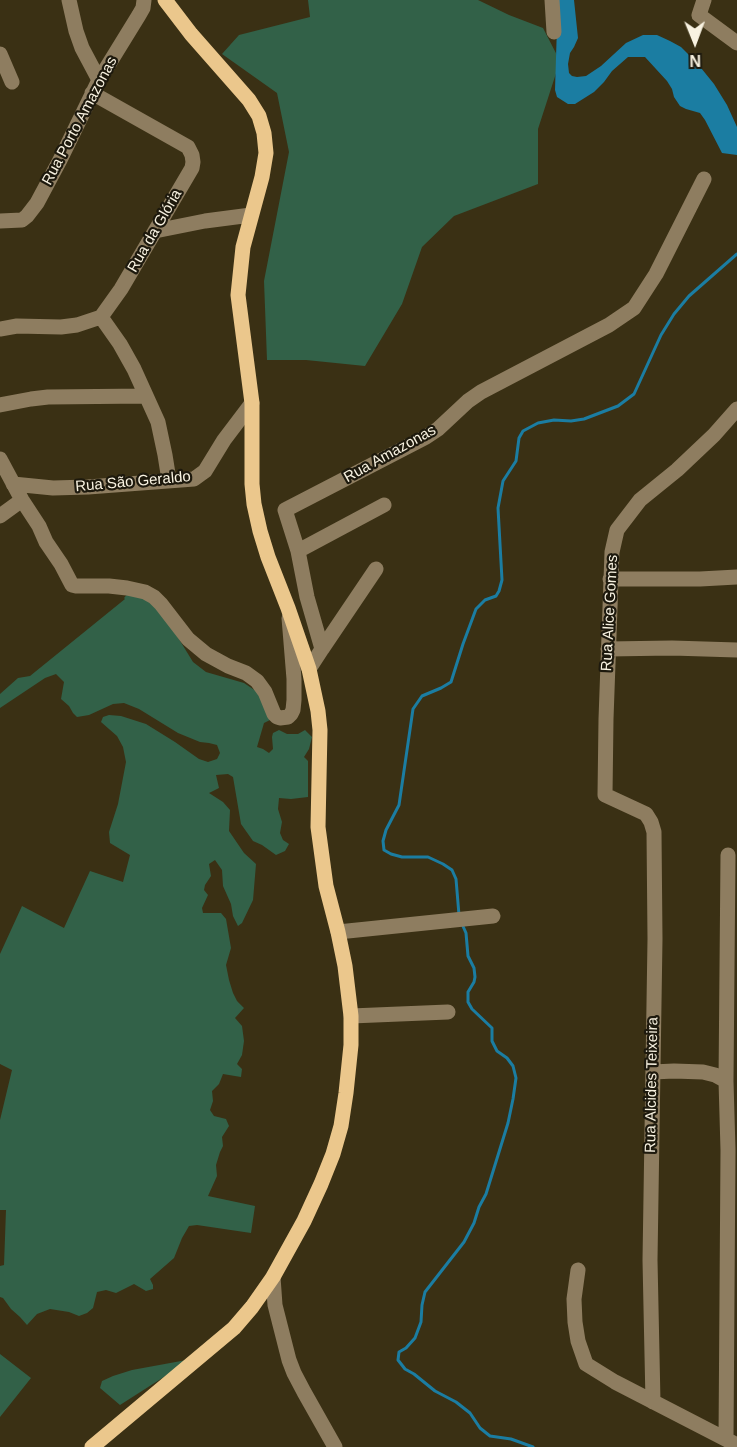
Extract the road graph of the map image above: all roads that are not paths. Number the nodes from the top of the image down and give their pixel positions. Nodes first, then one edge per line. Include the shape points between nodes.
1 (69, 0) edge
2 (144, 0) edge
3 (165, 0) edge
4 (552, 0) edge
5 (704, 0) edge
6 (554, 32) dead end
7 (737, 43) edge
8 (0, 54) edge
9 (12, 82) dead end
10 (95, 86) junction
11 (704, 179) dead end
12 (251, 215) junction
13 (2, 217) edge
14 (155, 231) junction
15 (101, 317) junction
16 (0, 329) edge
17 (146, 396) junction
18 (252, 403) junction
19 (0, 405) edge
20 (737, 409) edge
21 (0, 459) edge
22 (169, 480) junction
23 (13, 484) junction
24 (22, 500) junction
25 (384, 505) dead end
26 (0, 516) edge
27 (298, 551) junction
28 (376, 569) dead end
29 (737, 577) edge
30 (610, 579) junction
31 (288, 608) junction
32 (322, 649) junction
33 (608, 649) junction
34 (737, 650) edge
35 (309, 669) junction
36 (605, 795) joint
37 (728, 855) dead end
38 (493, 916) dead end
39 (338, 932) junction
40 (448, 1012) dead end
41 (351, 1016) junction
42 (653, 1072) junction
43 (726, 1081) junction
44 (578, 1270) dead end
45 (273, 1277) junction
46 (653, 1402) junction
47 (731, 1442) edge
48 (92, 1447) edge
49 (335, 1447) edge

1 - 10 street
2 - 10 street, Rua Porto Amazonas via 143,8
3 - 12 main road via 259,116 266,153
4 - 6 street
5 - 7 street via 699,15
8 - 9 street
10 - 13 street, Rua Porto Amazonas via 37,203 22,220
10 - 14 street, Rua da Glória via 188,147 192,155 192,168
11 - 27 street, Rua Amazonas via 656,274 634,308 481,392 426,437 285,510
12 - 14 street
12 - 18 main road via 238,295
14 - 15 street, Rua da Glória
15 - 16 street via 61,327
15 - 17 street via 120,344
17 - 19 street via 48,397
17 - 22 street via 158,422
18 - 22 street, Rua São Geraldo via 200,476 187,481
18 - 31 main road via 254,504
20 - 30 street, Rua Alice Gomes via 628,514 617,530
21 - 23 street
22 - 23 street, Rua São Geraldo via 53,488
23 - 24 street
24 - 26 street
24 - 31 street via 72,585 127,588 154,597 188,639 206,654 257,681 280,718 291,714 294,700
25 - 27 street
27 - 32 street, Rua Amazonas
28 - 32 street
29 - 30 street
30 - 33 street, Rua Alice Gomes
31 - 35 main road
32 - 35 street
33 - 34 street
33 - 36 street, Rua Alice Gomes
35 - 39 main road via 320,730 321,858
36 - 42 street, Rua Alcides Teixeira via 646,814 654,832
37 - 43 street
38 - 39 street
39 - 41 main road
40 - 41 street
41 - 45 main road via 346,1093 333,1154 304,1221
42 - 43 street via 703,1072
42 - 46 street, Rua Alcides Teixeira
43 - 47 street
44 - 46 street via 575,1322 586,1364
45 - 48 main road via 234,1328
45 - 49 street via 275,1305 289,1360
46 - 47 street

